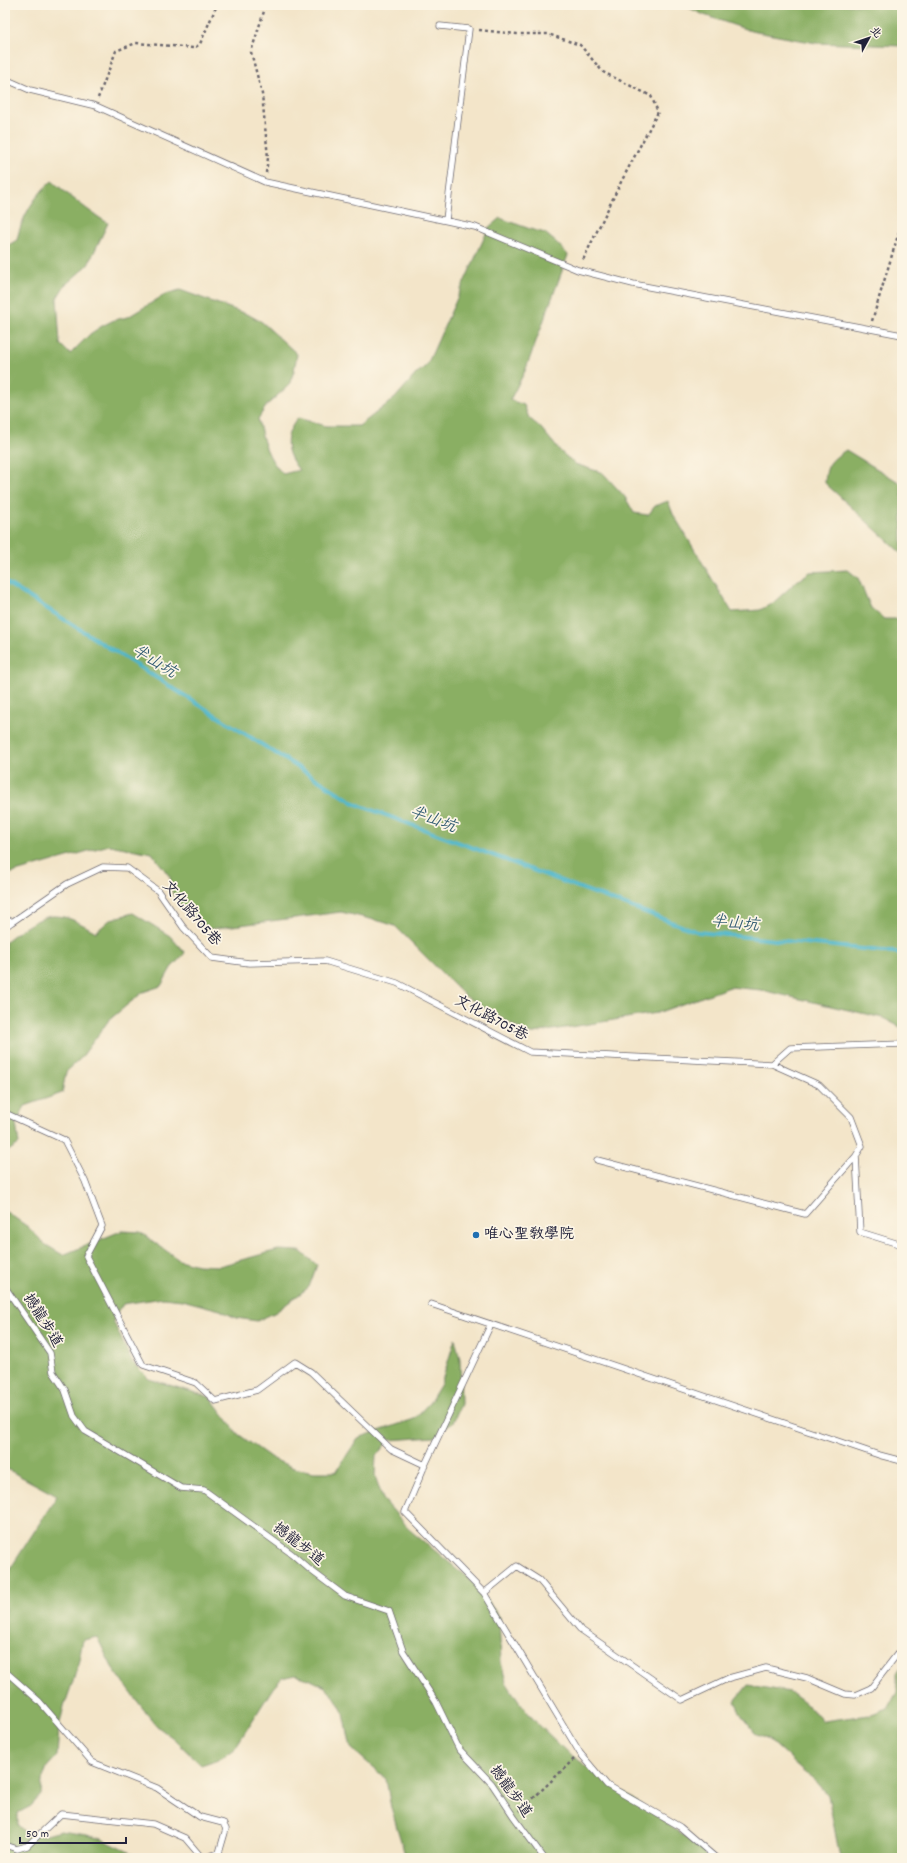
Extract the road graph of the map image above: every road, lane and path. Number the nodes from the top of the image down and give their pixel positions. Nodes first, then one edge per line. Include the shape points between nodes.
1 (217, 5) edge
2 (266, 5) edge
3 (440, 26) dead end
4 (470, 29) junction
5 (5, 79) edge
6 (96, 106) junction
7 (264, 182) junction
8 (446, 220) junction
9 (902, 222) edge
10 (578, 270) junction
11 (869, 329) junction
12 (902, 335) edge
13 (5, 918) edge
14 (12, 922) junction
15 (5, 927) edge
16 (902, 1044) edge
17 (772, 1064) junction
18 (5, 1113) edge
19 (856, 1156) junction
20 (596, 1160) dead end
21 (902, 1245) edge
22 (5, 1287) edge
23 (431, 1304) dead end
24 (491, 1324) junction
25 (902, 1461) edge
26 (425, 1465) junction
27 (484, 1593) junction
28 (902, 1648) edge
29 (5, 1672) edge
30 (580, 1753) junction
31 (514, 1817) junction
32 (5, 1845) edge
33 (203, 1858) edge
34 (544, 1858) edge
35 (716, 1858) edge

1 - 6 path via 200,44 194,48 136,43 116,50
2 - 7 path via 251,52 262,94 268,158
3 - 4 lane
4 - 8 lane
4 - 10 path via 548,34 580,45 603,72 651,96 658,112
5 - 6 lane via 30,90
6 - 7 lane
7 - 8 lane
8 - 10 lane via 475,227
9 - 11 path
10 - 11 lane via 633,284
11 - 12 lane
13 - 14 lane
14 - 15 lane, 文化路705巷
14 - 17 lane, 文化路705巷 via 67,884 103,867 127,868 158,891 182,927 212,958 249,963 325,961 397,983 530,1052
16 - 17 lane via 790,1048
17 - 19 lane, 文化路705巷 via 819,1085 851,1118 862,1146
18 - 26 lane via 64,1140 85,1181 102,1226 86,1256 143,1365 196,1383 215,1401 257,1390 295,1362 311,1372 391,1449
19 - 20 lane via 805,1214
19 - 21 lane, 文化路705巷 via 860,1232
22 - 31 lane, 撼龍步道 via 50,1353 53,1372 65,1390 74,1416 86,1431 181,1488 204,1490 345,1596 389,1611 403,1651 436,1702 459,1749 492,1784
23 - 24 lane
24 - 25 lane
24 - 26 lane
26 - 27 lane via 405,1512
27 - 28 lane via 517,1566 539,1580 580,1629 682,1700 729,1678 766,1668 807,1678 845,1694 856,1695 871,1688
27 - 30 lane
29 - 33 lane via 39,1702 92,1762 157,1788 200,1817 223,1823 226,1829 219,1853
30 - 31 path
30 - 35 lane via 606,1785 680,1828
31 - 34 lane, 撼龍步道
32 - 33 lane via 16,1849 28,1846 61,1814 153,1824 185,1838

